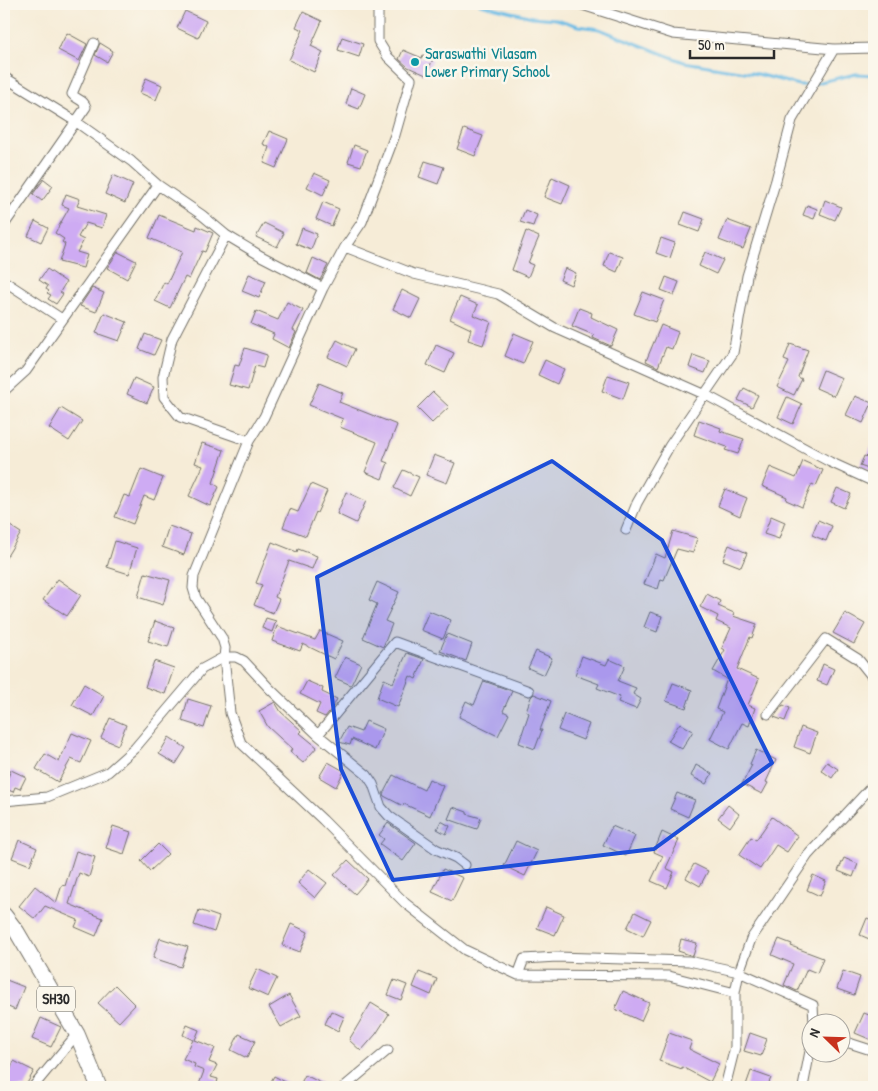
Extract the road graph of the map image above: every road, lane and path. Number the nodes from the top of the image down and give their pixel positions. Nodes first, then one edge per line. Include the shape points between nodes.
1 (378, 4) edge
2 (579, 4) edge
3 (94, 43) dead end
4 (834, 48) junction
5 (874, 48) edge
6 (4, 77) edge
7 (75, 121) junction
8 (158, 185) junction
9 (4, 225) edge
10 (226, 235) junction
11 (345, 247) junction
12 (4, 281) edge
13 (323, 288) junction
14 (62, 319) junction
15 (4, 391) edge
16 (706, 395) junction
17 (249, 441) junction
18 (874, 482) edge
19 (626, 530) dead end
20 (224, 657) junction
21 (874, 679) edge
22 (529, 691) dead end
23 (768, 714) dead end
24 (318, 735) junction
25 (874, 784) edge
26 (4, 802) edge
27 (465, 865) dead end
28 (4, 915) edge
29 (739, 972) junction
30 (518, 975) junction
31 (736, 993) junction
32 (813, 1014) edge
33 (77, 1034) junction
34 (850, 1044) edge
35 (388, 1050) dead end
36 (874, 1052) edge
37 (808, 1064) edge
38 (33, 1087) edge
39 (99, 1087) edge
40 (344, 1087) edge
41 (725, 1087) edge
42 (804, 1087) edge

1 - 11 street via 378,41 388,57 411,79 395,135 362,222
2 - 4 street via 673,34
3 - 7 street via 72,91 74,98 86,107
4 - 5 street
4 - 16 street via 792,120 747,276 733,353
6 - 7 street
7 - 8 street via 131,161
7 - 9 street
8 - 10 street
8 - 14 street
10 - 13 street
10 - 17 street via 172,339 163,377 164,397 180,418
11 - 13 street
11 - 16 street via 414,274 498,294 555,328
12 - 14 street
13 - 17 street via 264,417
14 - 15 street via 26,371
16 - 18 street
16 - 19 street via 670,445
17 - 20 street via 192,588 222,638
20 - 24 street via 244,661
20 - 26 street via 202,669 135,748 108,772 47,797
20 - 30 street via 230,713 241,743 405,903 465,950
21 - 23 street via 858,660 826,639
22 - 24 street via 395,642
24 - 27 street via 367,775 381,807 389,816
25 - 29 street via 808,855 752,940
28 - 33 main road, SH30
29 - 30 street via 689,961 557,957 524,959
29 - 31 street
29 - 32 street via 813,1005
30 - 31 street via 669,976
31 - 41 street via 734,1047
33 - 38 street
33 - 39 main road, SH30
34 - 36 street
35 - 40 street
37 - 42 street

